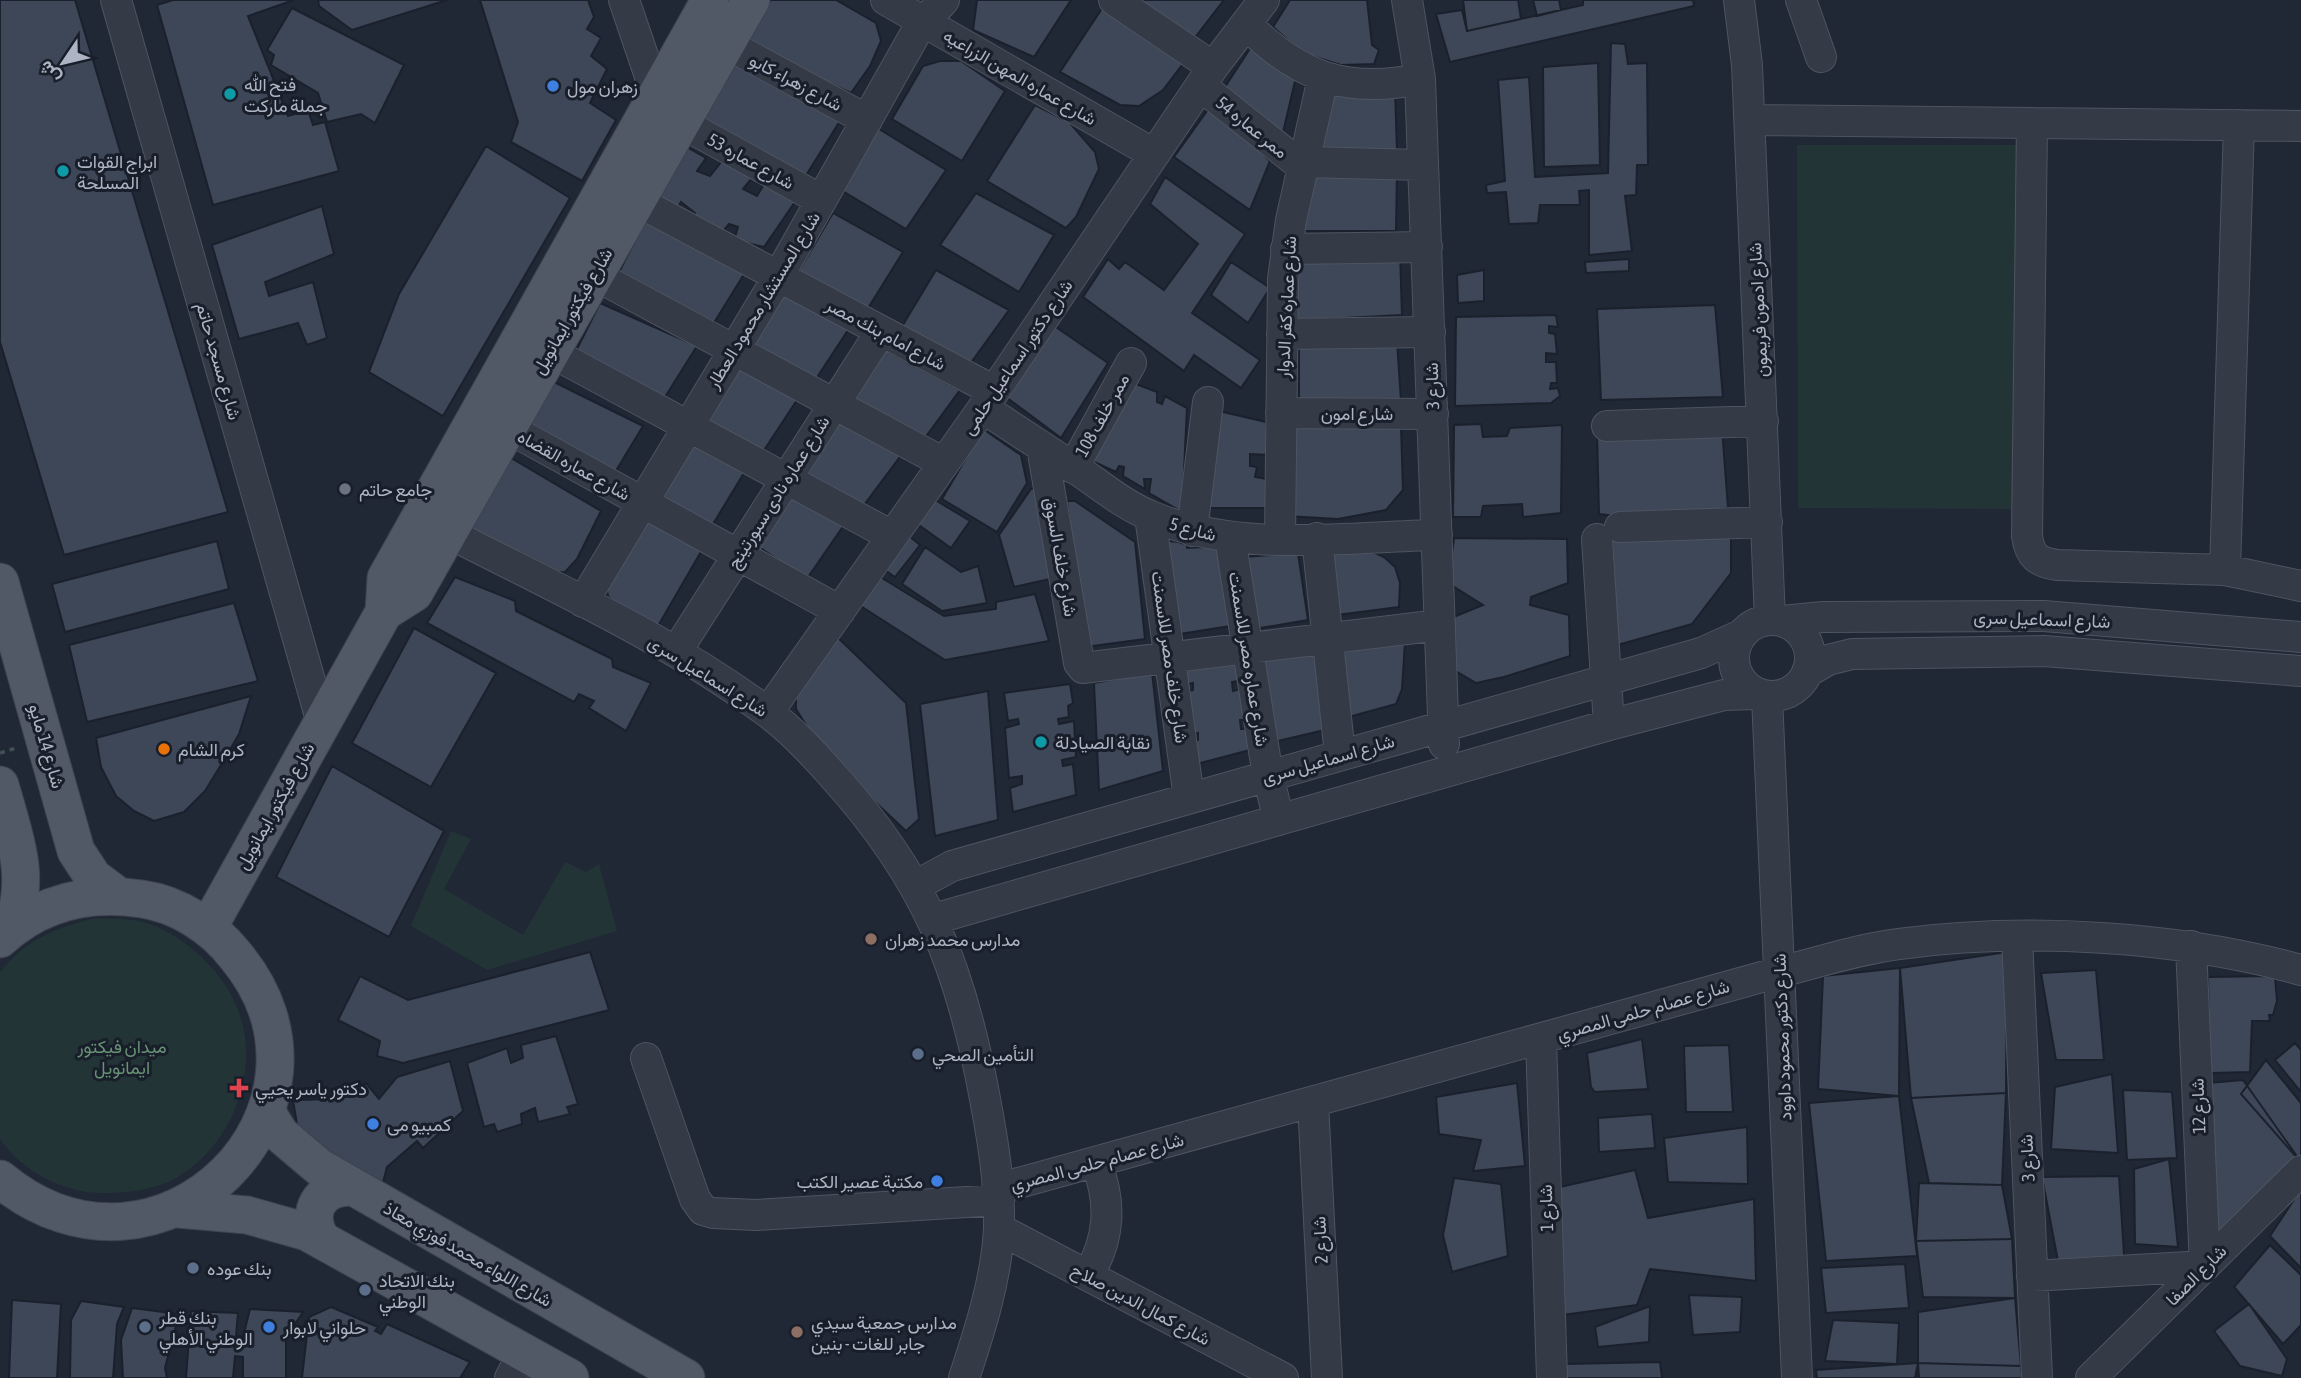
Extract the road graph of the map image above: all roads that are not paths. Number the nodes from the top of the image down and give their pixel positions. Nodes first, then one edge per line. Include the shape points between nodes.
1 (116, 0) edge
2 (624, 0) edge
3 (710, 0) edge
4 (751, 0) edge
5 (886, 0) edge
6 (944, 0) edge
7 (1114, 0) edge
8 (1264, 0) edge
9 (1740, 0) edge
10 (1801, 0) edge
11 (1404, 4) edge
12 (923, 21) junction
13 (1246, 24) junction
14 (725, 43) junction
15 (1821, 57) dead end
16 (1207, 77) junction
17 (1323, 78) junction
18 (1420, 79) junction
19 (656, 94) junction
20 (867, 120) junction
21 (1750, 120) junction
22 (680, 122) junction
23 (2032, 123) junction
24 (2239, 125) junction
25 (2301, 126) edge
26 (1154, 154) junction
27 (1303, 165) junction
28 (1423, 165) junction
29 (635, 200) junction
30 (821, 200) junction
31 (1427, 247) junction
32 (1286, 249) junction
33 (593, 274) junction
34 (778, 277) junction
35 (881, 331) junction
36 (1430, 332) junction
37 (1282, 334) junction
38 (733, 350) junction
39 (549, 351) junction
40 (1131, 363) dead end
41 (988, 399) junction
42 (1208, 402) dead end
43 (834, 404) junction
44 (1281, 413) junction
45 (1433, 414) junction
46 (1763, 421) junction
47 (688, 426) junction
48 (1607, 426) dead end
49 (506, 427) junction
50 (1042, 447) junction
51 (944, 463) junction
52 (1073, 468) junction
53 (786, 479) junction
54 (642, 502) junction
55 (1150, 516) junction
56 (1767, 522) junction
57 (1192, 531) junction
58 (447, 532) junction
59 (1437, 535) junction
60 (892, 536) junction
61 (1230, 538) junction
62 (1317, 538) junction
63 (1280, 539) junction
64 (738, 555) junction
65 (2225, 570) junction
66 (0, 582) edge
67 (2301, 586) edge
68 (583, 602) junction
69 (839, 611) junction
70 (384, 612) junction
71 (1928, 616) junction
72 (2044, 616) junction
73 (1776, 621) junction
74 (1440, 625) junction
75 (1741, 635) junction
76 (2296, 636) edge
77 (1328, 639) junction
78 (1248, 649) junction
79 (2044, 651) junction
80 (676, 652) junction
81 (1931, 652) junction
82 (1170, 658) junction
83 (2294, 670) edge
84 (1807, 672) junction
85 (1606, 680) junction
86 (1762, 695) junction
87 (768, 712) junction
88 (322, 723) junction
89 (1609, 725) junction
90 (1443, 727) junction
91 (1340, 755) junction
92 (1445, 772) junction
93 (1268, 776) junction
94 (0, 785) edge
95 (1189, 798) junction
96 (1279, 820) junction
97 (1101, 823) junction
98 (1112, 868) junction
99 (917, 885) junction
100 (117, 895) junction
101 (934, 919) junction
102 (208, 928) junction
103 (7, 932) edge
104 (2017, 937) junction
105 (2191, 946) junction
106 (2301, 970) edge
107 (1780, 972) junction
108 (1541, 1039) junction
109 (646, 1058) dead end
110 (1313, 1101) junction
111 (266, 1111) junction
112 (1096, 1162) junction
113 (2301, 1171) edge
114 (0, 1179) edge
115 (351, 1187) junction
116 (36, 1205) junction
117 (0, 1206) edge
118 (998, 1206) junction
119 (178, 1209) junction
120 (321, 1239) junction
121 (2205, 1266) junction
122 (1088, 1276) junction
123 (2032, 1276) junction
124 (517, 1365) edge
125 (570, 1378) edge
126 (685, 1378) edge
127 (964, 1378) edge
128 (1283, 1378) edge
129 (1326, 1378) edge
130 (1552, 1378) edge
131 (1797, 1378) edge
132 (2037, 1378) edge
133 (2091, 1378) edge

1 - 88 street, شارع مسجد حاتم
2 - 19 street
3 - 19 main road, شارع فيكتور ايمانويل
4 - 14 main road, شارع فيكتور ايمانويل
5 - 12 street, شارع عماره المهن الزراعيه
6 - 12 street, شارع المستشار محمود العطار
7 - 16 street, ممر عماره 54
8 - 13 street, شارع دكتور اسماعيل حلمى
9 - 21 street, شارع ادمون فريمون
10 - 15 street
11 - 18 street, شارع 3
12 - 20 street, شارع المستشار محمود العطار
12 - 26 street, شارع عماره المهن الزراعيه
13 - 16 street, شارع دكتور اسماعيل حلمى
13 - 17 street via 1295,66
14 - 20 street, شارع زهراء كابو
14 - 22 main road, شارع فيكتور ايمانويل
16 - 26 street, شارع دكتور اسماعيل حلمى
16 - 27 street, ممر عماره 54
17 - 18 street via 1366,85
17 - 27 street, شارع عماره كفر الدوار
18 - 28 street, شارع 3
19 - 70 main road, شارع فيكتور ايمانويل via 386,578
20 - 30 street, شارع المستشار محمود العطار
21 - 23 street
21 - 46 street, شارع ادمون فريمون
22 - 29 main road, شارع فيكتور ايمانويل
22 - 30 street, شارع عماره 53
23 - 24 street
23 - 65 street via 2030,552 2041,563 2057,565
24 - 25 street
24 - 65 street
26 - 41 street, شارع دكتور اسماعيل حلمى
27 - 28 street
27 - 32 street, شارع عماره كفر الدوار
28 - 31 street, شارع 3
29 - 33 main road, شارع فيكتور ايمانويل
29 - 34 street, شارع امام بنك مصر
30 - 34 street, شارع المستشار محمود العطار
31 - 32 street
31 - 36 street, شارع 3
32 - 37 street, شارع عماره كفر الدوار
33 - 38 street
33 - 39 main road, شارع فيكتور ايمانويل
34 - 35 street, شارع امام بنك مصر
34 - 38 street, شارع المستشار محمود العطار
35 - 41 street, شارع امام بنك مصر
35 - 43 street, شارع عماره نادى سبورتينج
36 - 37 street
36 - 45 street, شارع 3
37 - 44 street, شارع عماره كفر الدوار
38 - 43 street
38 - 47 street, شارع المستشار محمود العطار
39 - 47 street
39 - 49 main road, شارع فيكتور ايمانويل
40 - 52 street, ممر خلف 108
41 - 50 street, شارع 5
41 - 51 street, شارع دكتور اسماعيل حلمى
42 - 57 street
43 - 51 street
43 - 53 street, شارع عماره نادى سبورتينج
44 - 45 street, شارع امون
44 - 63 street, شارع عماره كفر الدوار
45 - 59 street, شارع 3
46 - 48 street
46 - 56 street, شارع ادمون فريمون
47 - 53 street
47 - 54 street, شارع المستشار محمود العطار
49 - 54 street, شارع عماره القضاه
49 - 58 main road, شارع فيكتور ايمانويل
50 - 52 street, شارع 5
50 - 82 street, شارع خلف السوق via 1080,666 1086,669
51 - 60 street, شارع دكتور اسماعيل حلمى
52 - 55 street, شارع 5
53 - 60 street
53 - 64 street, شارع عماره نادى سبورتينج
54 - 64 street, شارع عماره القضاه
54 - 68 street, شارع المستشار محمود العطار
55 - 57 street, شارع 5
55 - 82 street, شارع خلف مصر للاسمنت
56 - 73 street, شارع ادمون فريمون
56 - 85 street via 1608,533
57 - 61 street, شارع 5
58 - 68 street, شارع اسماعيل سرى
58 - 70 main road, شارع فيكتور ايمانويل via 414,593
59 - 62 street, شارع 5
59 - 74 street, شارع 3
60 - 69 street, شارع دكتور اسماعيل حلمى
61 - 63 street, شارع 5
61 - 78 street, شارع عماره مصر للاسمنت
62 - 63 street, شارع 5
62 - 77 street
64 - 69 street, شارع عماره القضاه
64 - 80 street, شارع عماره نادى سبورتينج
65 - 67 street
66 - 100 main road, شارع 14 مايو via 76,851 93,877
68 - 80 street, شارع اسماعيل سرى
69 - 87 street, شارع دكتور اسماعيل حلمى
70 - 88 main road, شارع فيكتور ايمانويل
71 - 72 street, شارع اسماعيل سرى
71 - 73 street, شارع اسماعيل سرى
71 - 81 street
72 - 76 street, شارع اسماعيل سرى
72 - 79 street
73 - 75 street via 1749,627
73 - 84 street via 1792,626 1807,643
74 - 77 street
74 - 90 street, شارع 3
75 - 85 street, شارع اسماعيل سرى via 1713,649
75 - 86 street via 1735,645 1735,668 1739,679
76 - 83 street
77 - 78 street
77 - 91 street
78 - 82 street
78 - 93 street, شارع عماره مصر للاسمنت
79 - 81 street, شارع اسماعيل سرى
79 - 83 street, شارع اسماعيل سرى
80 - 87 street, شارع اسماعيل سرى
81 - 84 street, شارع اسماعيل سرى via 1852,654
82 - 95 street, شارع خلف مصر للاسمنت
84 - 86 street via 1789,692
85 - 89 street
85 - 90 street, شارع اسماعيل سرى
86 - 89 street via 1724,695
86 - 107 street, شارع دكتور محمود داوود
87 - 99 street, شارع اسماعيل سرى via 845,790
88 - 102 main road, شارع فيكتور ايمانويل
89 - 92 street
90 - 91 street, شارع اسماعيل سرى
90 - 92 street, شارع 3
91 - 93 street, شارع اسماعيل سرى
92 - 96 street
93 - 95 street, شارع اسماعيل سرى
93 - 96 street, شارع عماره مصر للاسمنت
94 - 103 main road via 22,864 21,895
95 - 97 street, شارع اسماعيل سرى
96 - 98 street
97 - 98 street
97 - 99 street, شارع اسماعيل سرى via 942,870
98 - 101 street
99 - 101 street, شارع اسماعيل سرى
100 - 102 main road via 159,903
100 - 103 main road via 54,905
101 - 118 street, شارع اسماعيل سرى via 978,1057
102 - 111 main road via 243,964 266,1008 273,1077
104 - 105 street, شارع عصام حلمى المصري
104 - 107 street, شارع عصام حلمى المصري via 1956,937 1896,944
104 - 123 street, شارع 3
105 - 106 street, شارع عصام حلمى المصري
105 - 121 street, شارع 12
107 - 108 street, شارع عصام حلمى المصري
107 - 131 street, شارع دكتور محمود داوود
108 - 110 street, شارع عصام حلمى المصري
108 - 130 street, شارع 1
109 - 118 street, شارع عصام حلمى المصري via 695,1199 703,1210 756,1215
110 - 112 street, شارع عصام حلمى المصري
110 - 129 street, شارع 2
111 - 115 main road, شارع اللواء محمد فوزي معاذ via 289,1144
111 - 119 main road via 256,1135 224,1177
112 - 118 street, شارع عصام حلمى المصري
112 - 122 street via 1108,1220 1105,1240
113 - 121 street, شارع الصفا
114 - 116 main road
115 - 120 main road via 338,1187 317,1203 313,1215
115 - 126 main road, شارع اللواء محمد فوزي معاذ
116 - 117 main road
116 - 119 main road via 95,1222 126,1222
118 - 122 street, شارع كمال الدين صلاح
118 - 127 street, شارع اسماعيل سرى via 990,1282
119 - 120 main road via 275,1221
120 - 124 main road
121 - 123 street
121 - 133 street, شارع الصفا
122 - 128 street, شارع كمال الدين صلاح
123 - 132 street, شارع 3
124 - 125 main road

